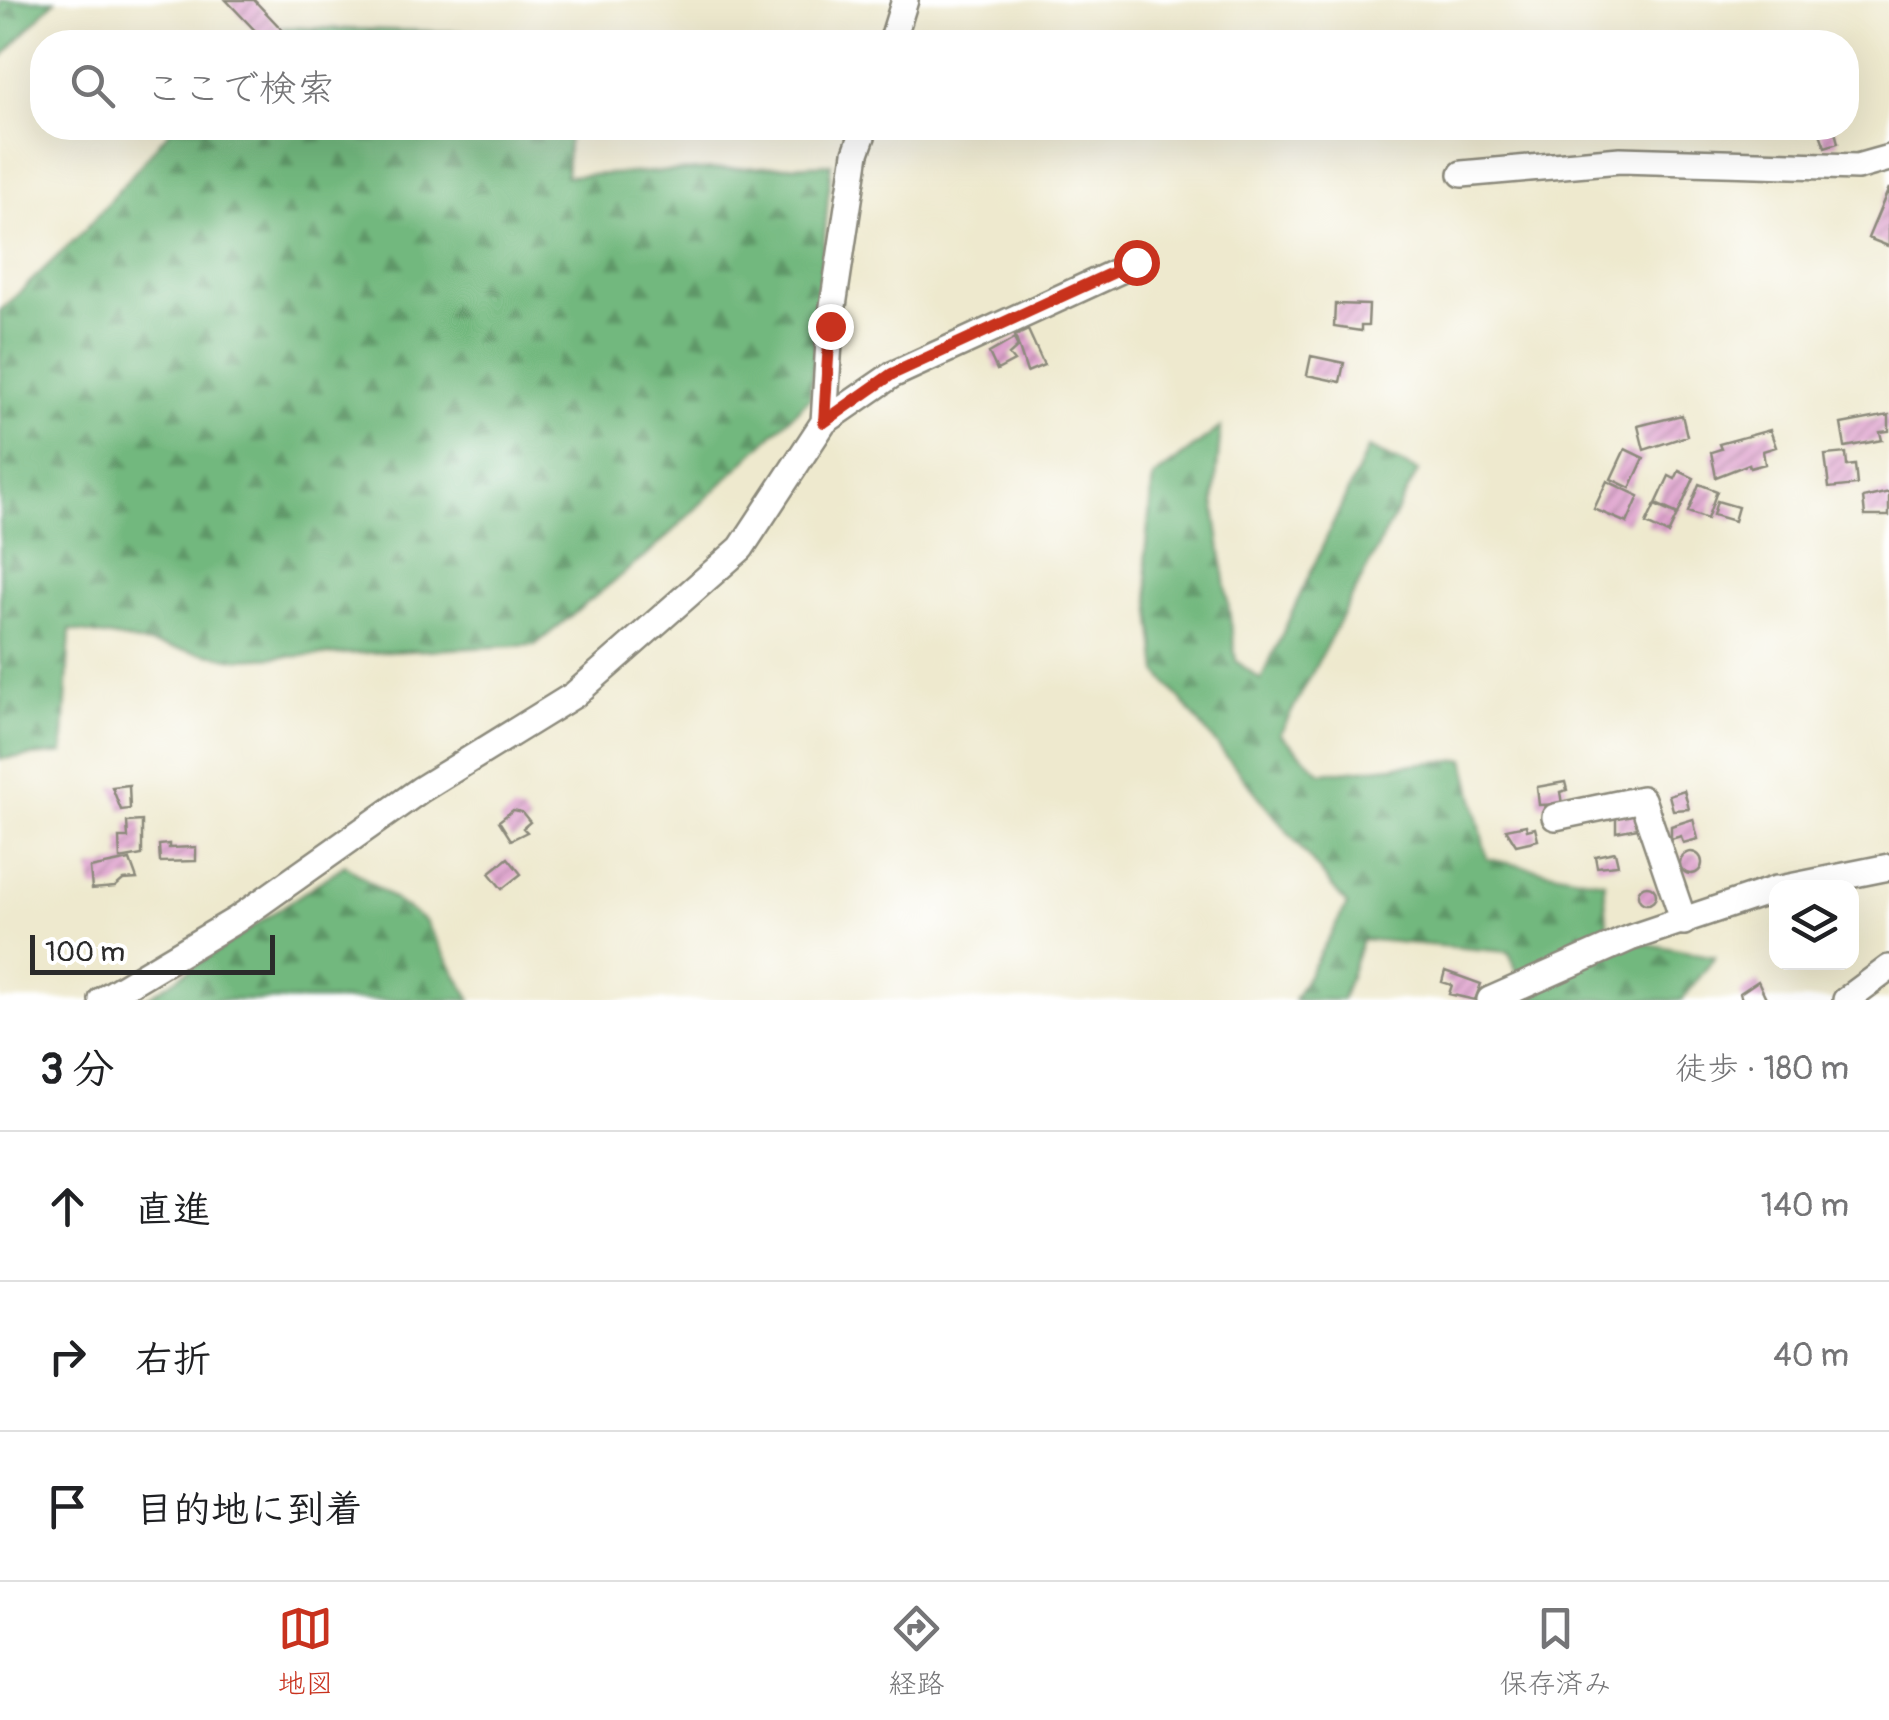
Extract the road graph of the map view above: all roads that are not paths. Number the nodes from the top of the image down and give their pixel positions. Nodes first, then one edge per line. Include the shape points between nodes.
1 (905, 0) edge
2 (896, 30) edge
3 (860, 140) edge
4 (1889, 158) edge
5 (1462, 174) dead end
6 (1136, 262) dead end
7 (824, 422) junction
8 (1555, 817) dead end
9 (1889, 867) edge
10 (1825, 880) edge
11 (1769, 892) edge
12 (1684, 922) junction
13 (1889, 968) edge
14 (102, 1000) edge
15 (1490, 1000) edge
16 (1846, 1000) edge

1 - 2 street
3 - 7 street via 830,326
4 - 5 street via 1857,166 1620,160
6 - 7 street via 892,374
7 - 14 street via 741,548 574,696 420,790 236,920
8 - 12 street via 1642,799
9 - 10 street
11 - 12 street
12 - 15 street via 1570,962
13 - 16 street

